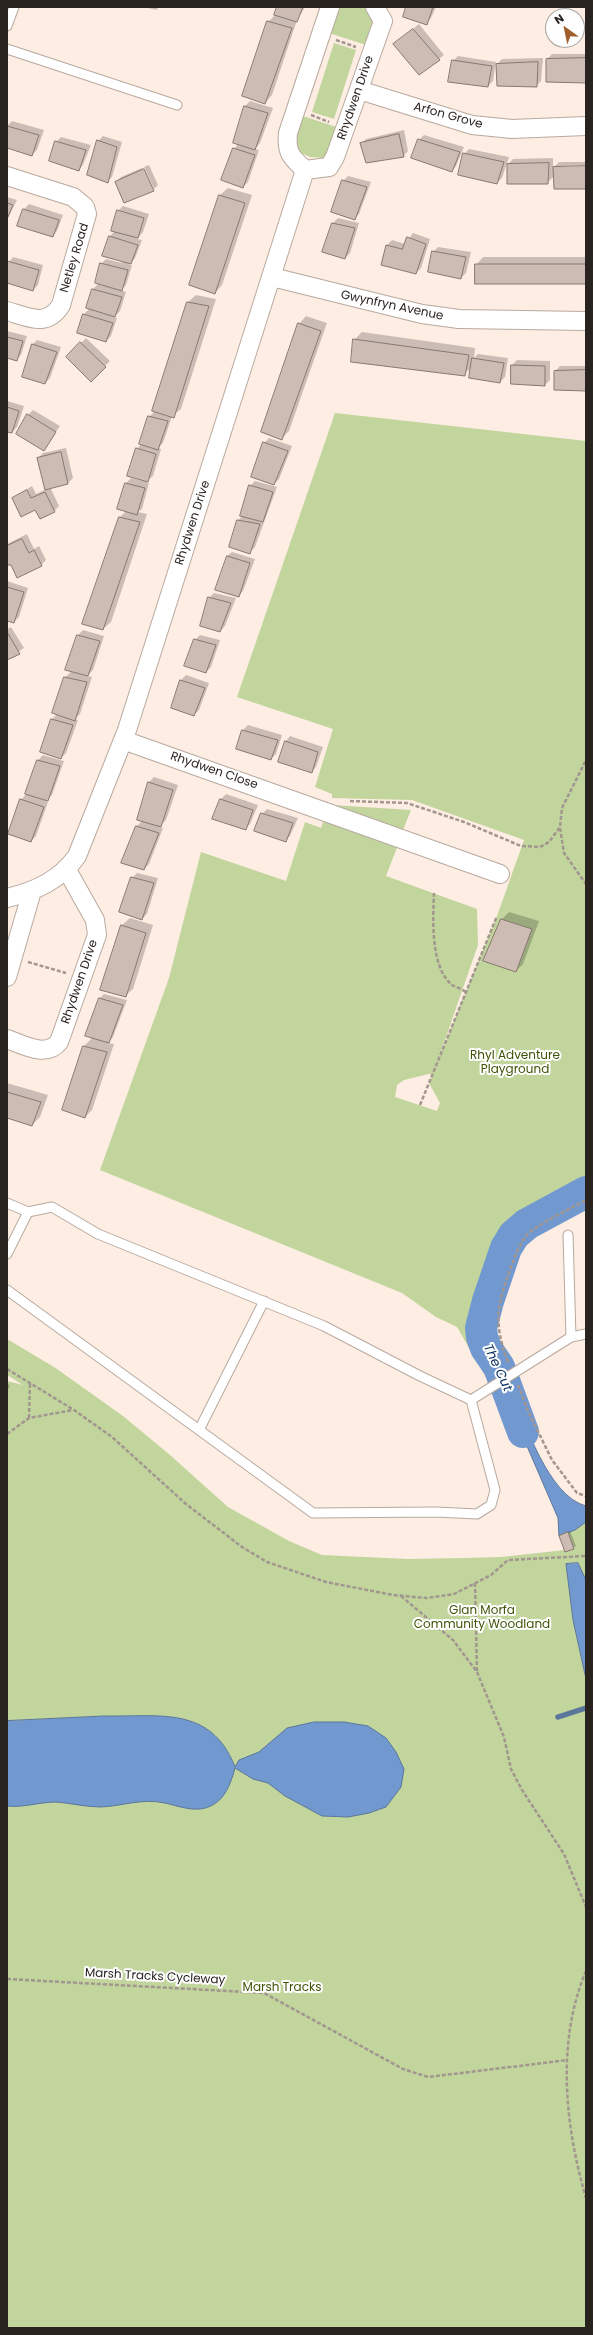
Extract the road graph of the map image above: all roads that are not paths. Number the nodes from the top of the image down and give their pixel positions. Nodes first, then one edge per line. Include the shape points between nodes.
1 (14, 7) edge
2 (330, 7) edge
3 (376, 7) edge
4 (7, 26) edge
5 (7, 49) edge
6 (359, 90) junction
7 (177, 105) dead end
8 (586, 126) edge
9 (305, 170) junction
10 (7, 176) edge
11 (272, 277) junction
12 (7, 310) edge
13 (586, 321) edge
14 (123, 740) junction
15 (66, 870) junction
16 (500, 874) dead end
17 (32, 892) junction
18 (7, 898) edge
19 (7, 977) edge
20 (7, 1039) edge
21 (7, 1203) edge
22 (28, 1212) junction
23 (568, 1235) dead end
24 (7, 1254) edge
25 (7, 1290) edge
26 (264, 1301) junction
27 (586, 1334) edge
28 (571, 1337) junction
29 (471, 1400) junction
30 (199, 1430) junction

1 - 4 lane
2 - 9 street via 288,134 287,147 292,159
3 - 6 street, Rhydwen Drive via 383,21
5 - 7 lane
6 - 8 street, Arfon Grove via 472,125 512,129
6 - 9 street, Rhydwen Drive via 329,167
9 - 11 street, Rhydwen Drive
10 - 12 street, Netley Road via 73,197 85,207 87,214 61,305 50,318 34,319
11 - 13 street, Gwynfryn Avenue via 422,314 460,319
11 - 14 street, Rhydwen Drive
14 - 15 street, Rhydwen Drive via 77,856
14 - 16 street, Rhydwen Close
15 - 17 street, Rhydwen Drive
15 - 20 street, Rhydwen Drive via 95,920 96,935 59,1042 53,1049 45,1052
17 - 18 street, Rhydwen Drive
17 - 19 street
21 - 22 lane
22 - 24 lane
22 - 26 lane via 52,1207 98,1234
23 - 28 lane
25 - 30 lane
26 - 29 lane via 324,1326
26 - 30 lane
27 - 28 lane
28 - 29 lane via 513,1377
29 - 30 lane via 495,1490 491,1505 477,1514 313,1513

